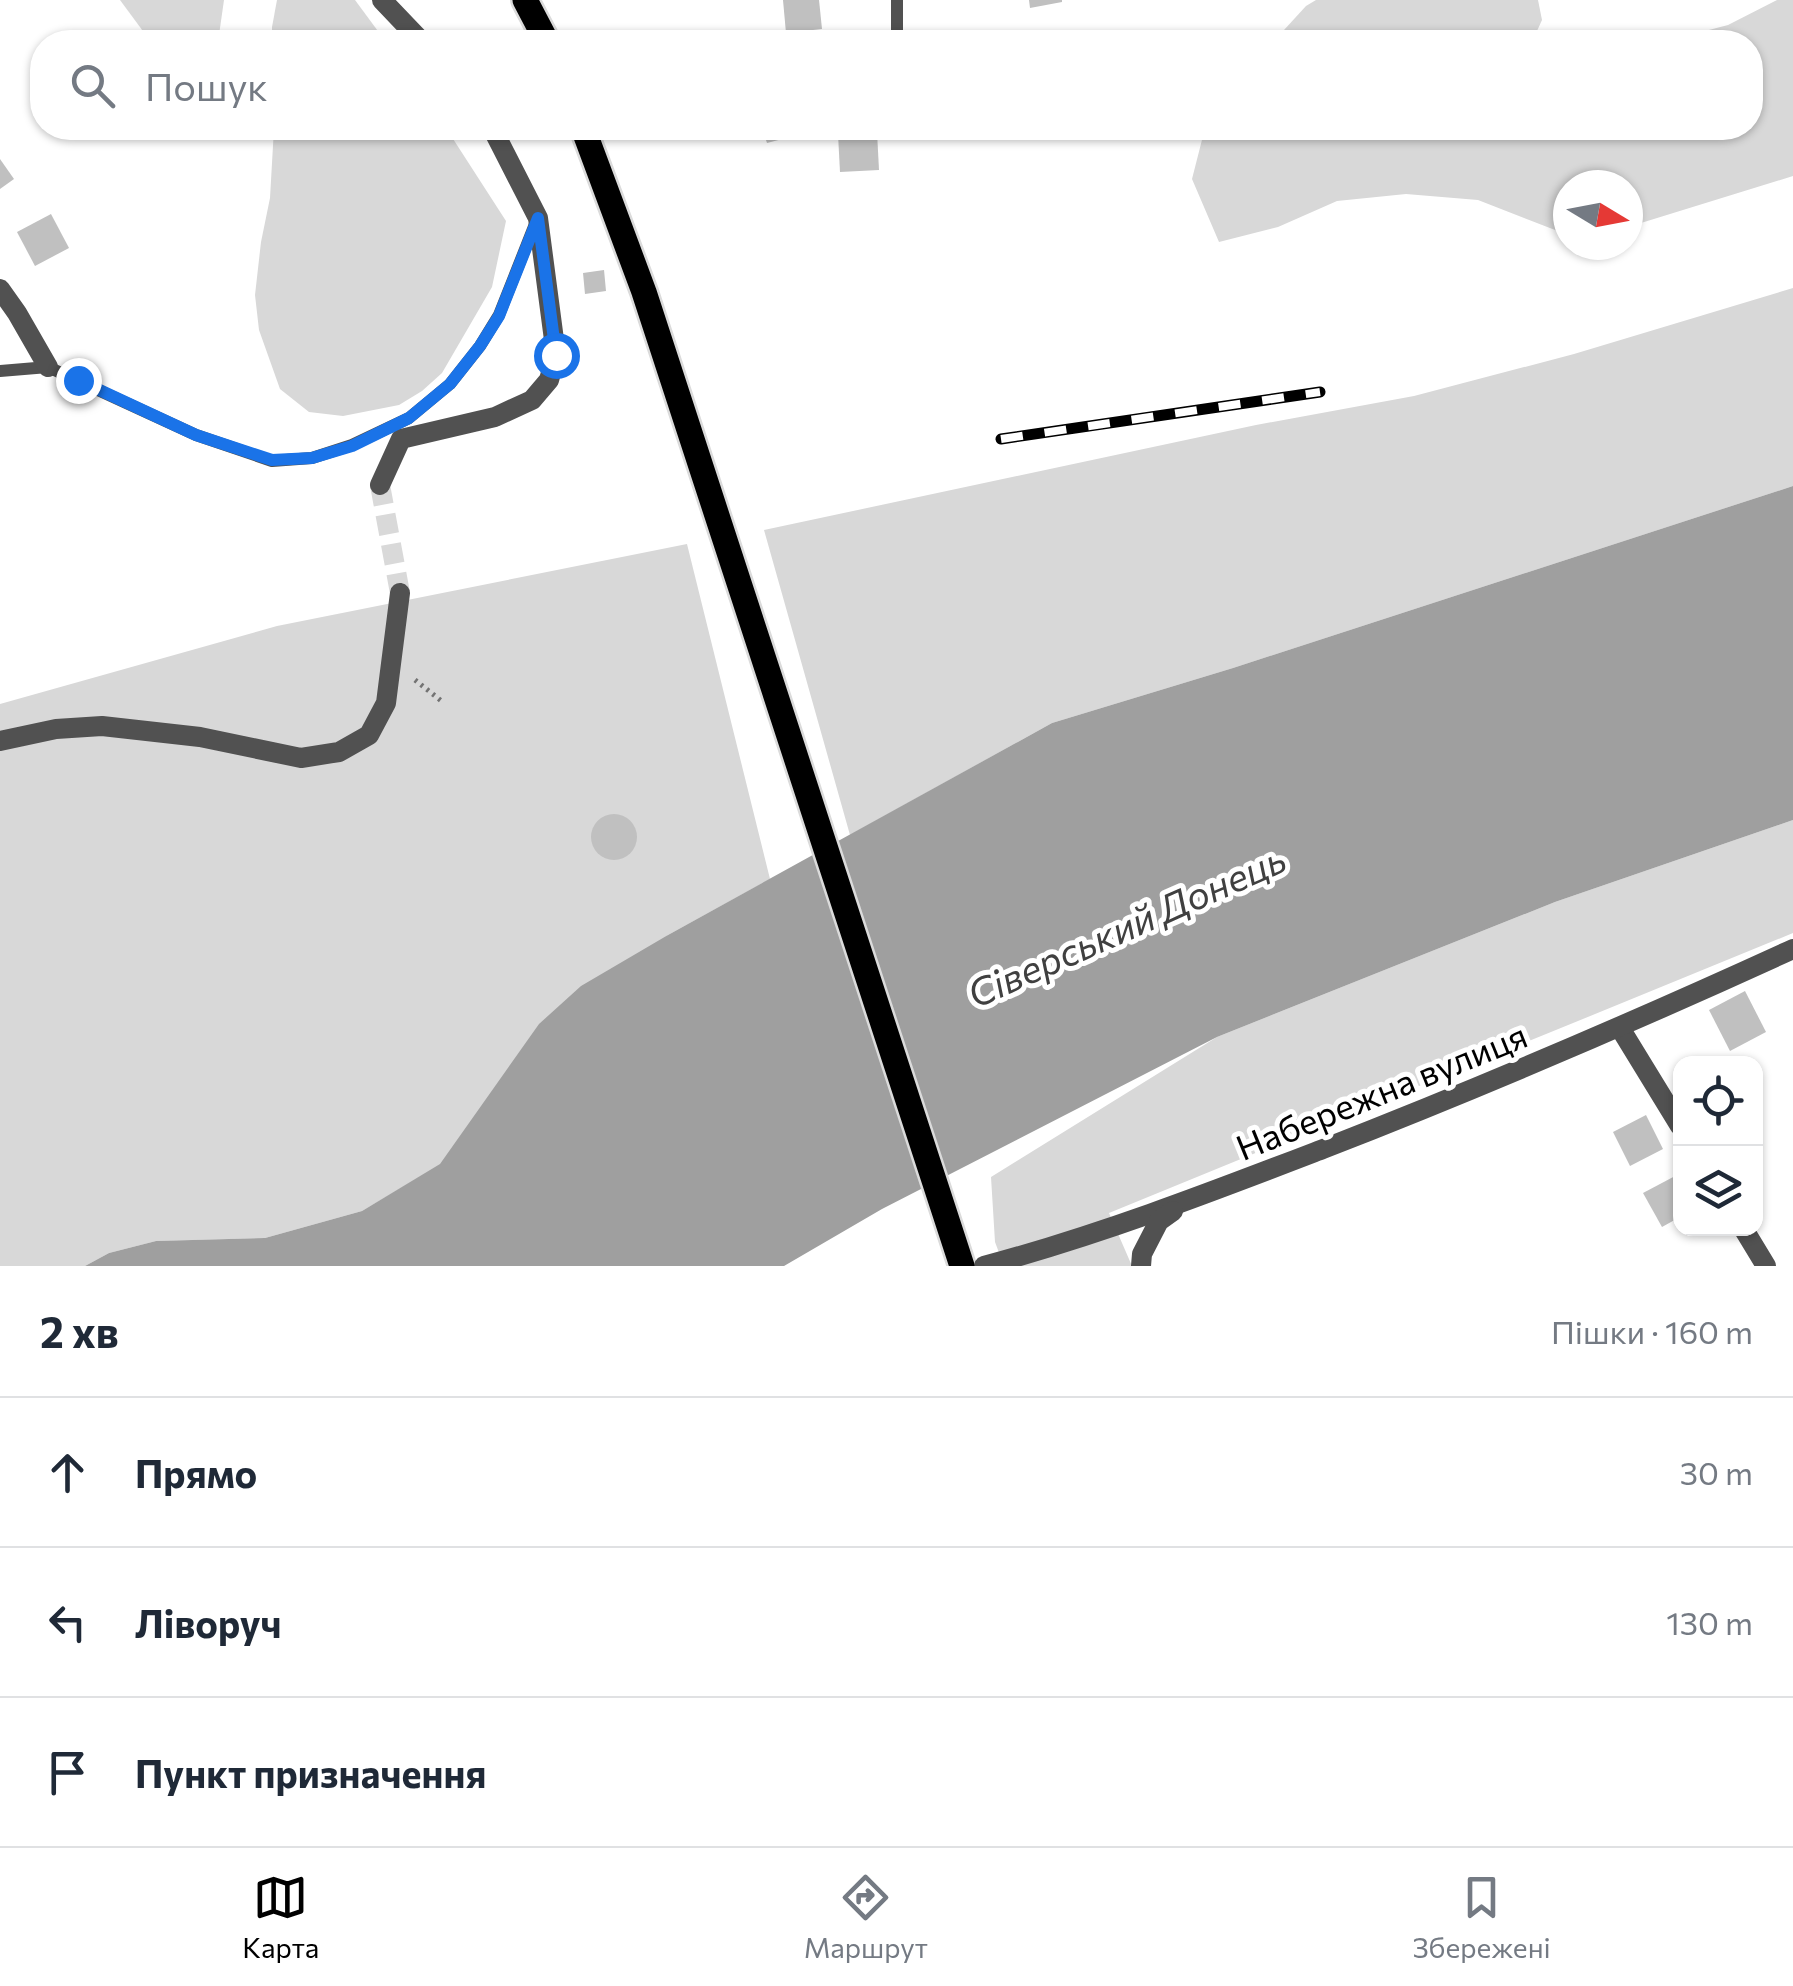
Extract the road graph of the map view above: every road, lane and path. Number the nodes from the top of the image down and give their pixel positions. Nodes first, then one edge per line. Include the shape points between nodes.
1 (382, 0) edge
2 (525, 0) edge
3 (897, 0) edge
4 (411, 30) edge
5 (541, 30) edge
6 (897, 30) edge
7 (498, 140) edge
8 (587, 140) edge
9 (538, 218) junction
10 (0, 289) edge
11 (48, 366) junction
12 (0, 371) edge
13 (380, 485) tunnel mouth
14 (400, 593) tunnel mouth
15 (392, 663) junction
16 (444, 703) dead end
17 (0, 741) edge
18 (1793, 949) edge
19 (1620, 1028) junction
20 (1673, 1115) edge
21 (1192, 1200) junction
22 (1749, 1236) edge
23 (962, 1266) edge
24 (984, 1266) edge
25 (1141, 1266) edge
26 (1766, 1266) edge

1 - 4 street
2 - 5 main road
3 - 6 lane
7 - 9 street
8 - 23 main road via 644,292
9 - 11 lane via 499,316 450,384 409,418 326,454 272,460 196,435
9 - 13 street via 556,355 549,380 532,400 495,417 400,439
10 - 11 street
11 - 12 lane
14 - 15 street
15 - 16 path
15 - 17 street via 386,703 368,735 339,752 301,758 102,726
18 - 19 street, Набережна вулиця
19 - 20 street
19 - 21 street, Набережна вулиця
21 - 24 street, Набережна вулиця
21 - 25 street via 1158,1221
22 - 26 street

